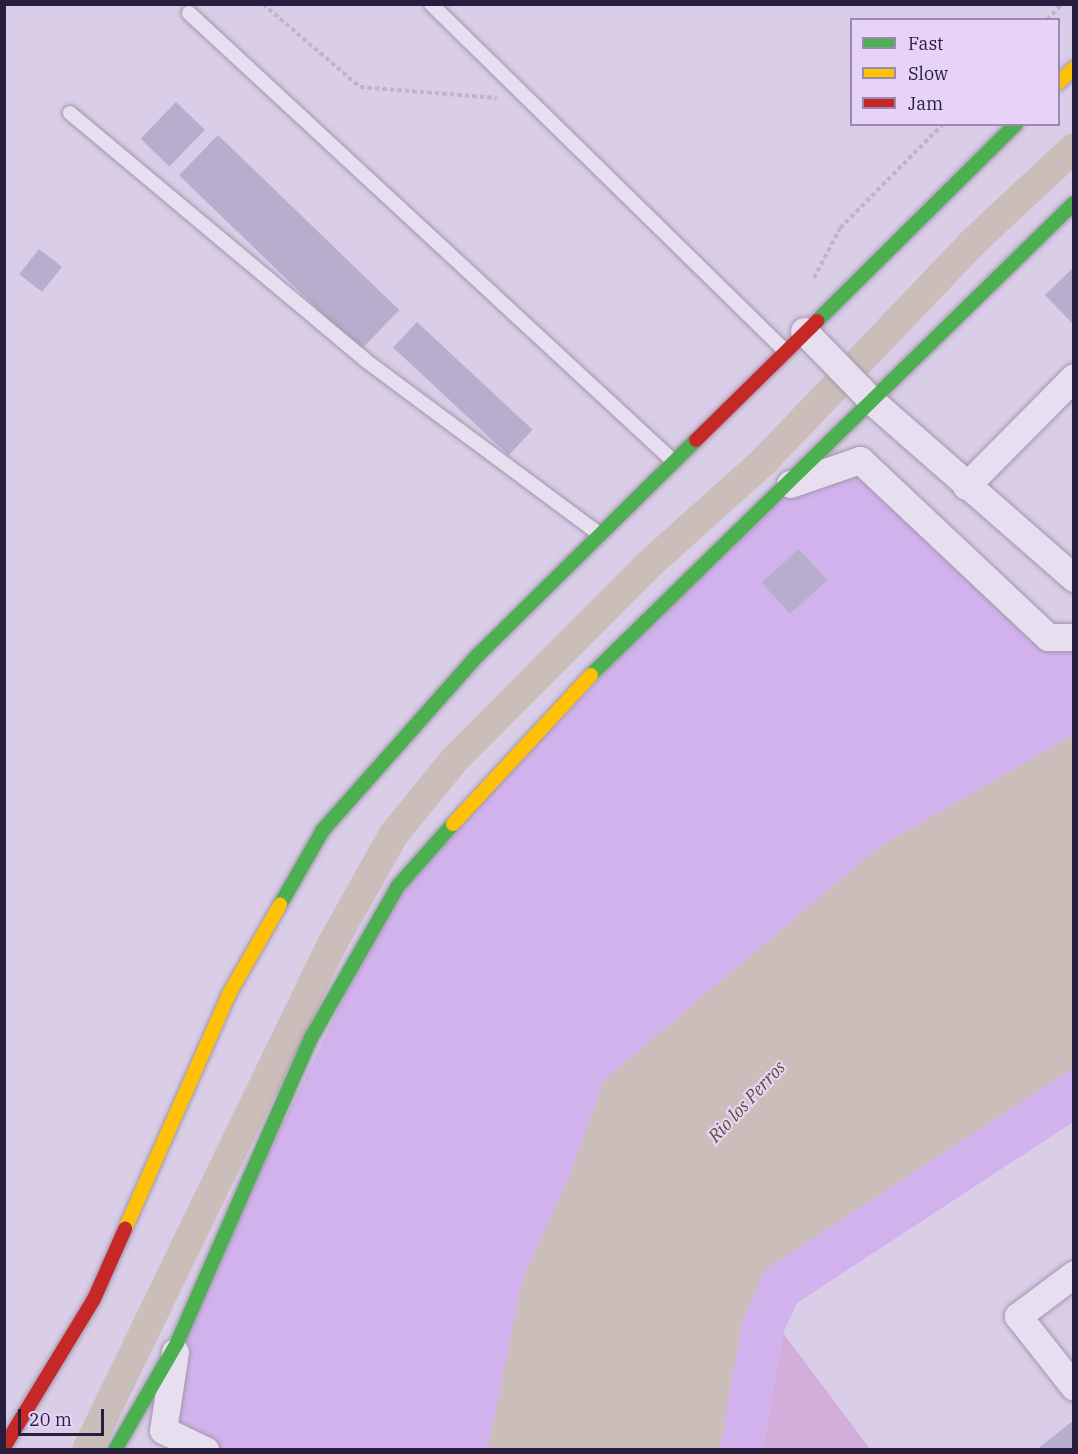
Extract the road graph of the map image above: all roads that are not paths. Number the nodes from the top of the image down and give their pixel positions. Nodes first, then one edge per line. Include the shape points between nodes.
1 (431, 4) edge
2 (189, 13) dead end
3 (1074, 68) edge
4 (1060, 82) edge
5 (70, 113) dead end
6 (1014, 126) edge
7 (1074, 203) edge
8 (810, 334) junction
9 (784, 350) junction
10 (1074, 377) edge
11 (868, 397) junction
12 (672, 460) junction
13 (794, 480) junction
14 (966, 486) junction
15 (599, 534) junction
16 (1074, 578) edge
17 (1074, 637) edge
18 (1074, 1274) edge
19 (177, 1343) junction
20 (1074, 1387) edge
21 (4, 1447) edge
22 (115, 1449) edge
23 (205, 1449) edge

1 - 9 lane
2 - 12 lane
3 - 4 street
5 - 15 lane via 365,360
6 - 8 street
7 - 11 street
8 - 9 street
8 - 11 street
9 - 12 street
10 - 14 street
11 - 13 street
11 - 14 street
12 - 15 street
13 - 17 street via 860,460 1048,638
13 - 19 street via 546,718 398,886 311,1038
14 - 16 street
15 - 21 street via 478,655 323,830 229,994 94,1299
18 - 20 street via 1018,1316
19 - 22 street
19 - 23 street via 163,1430

